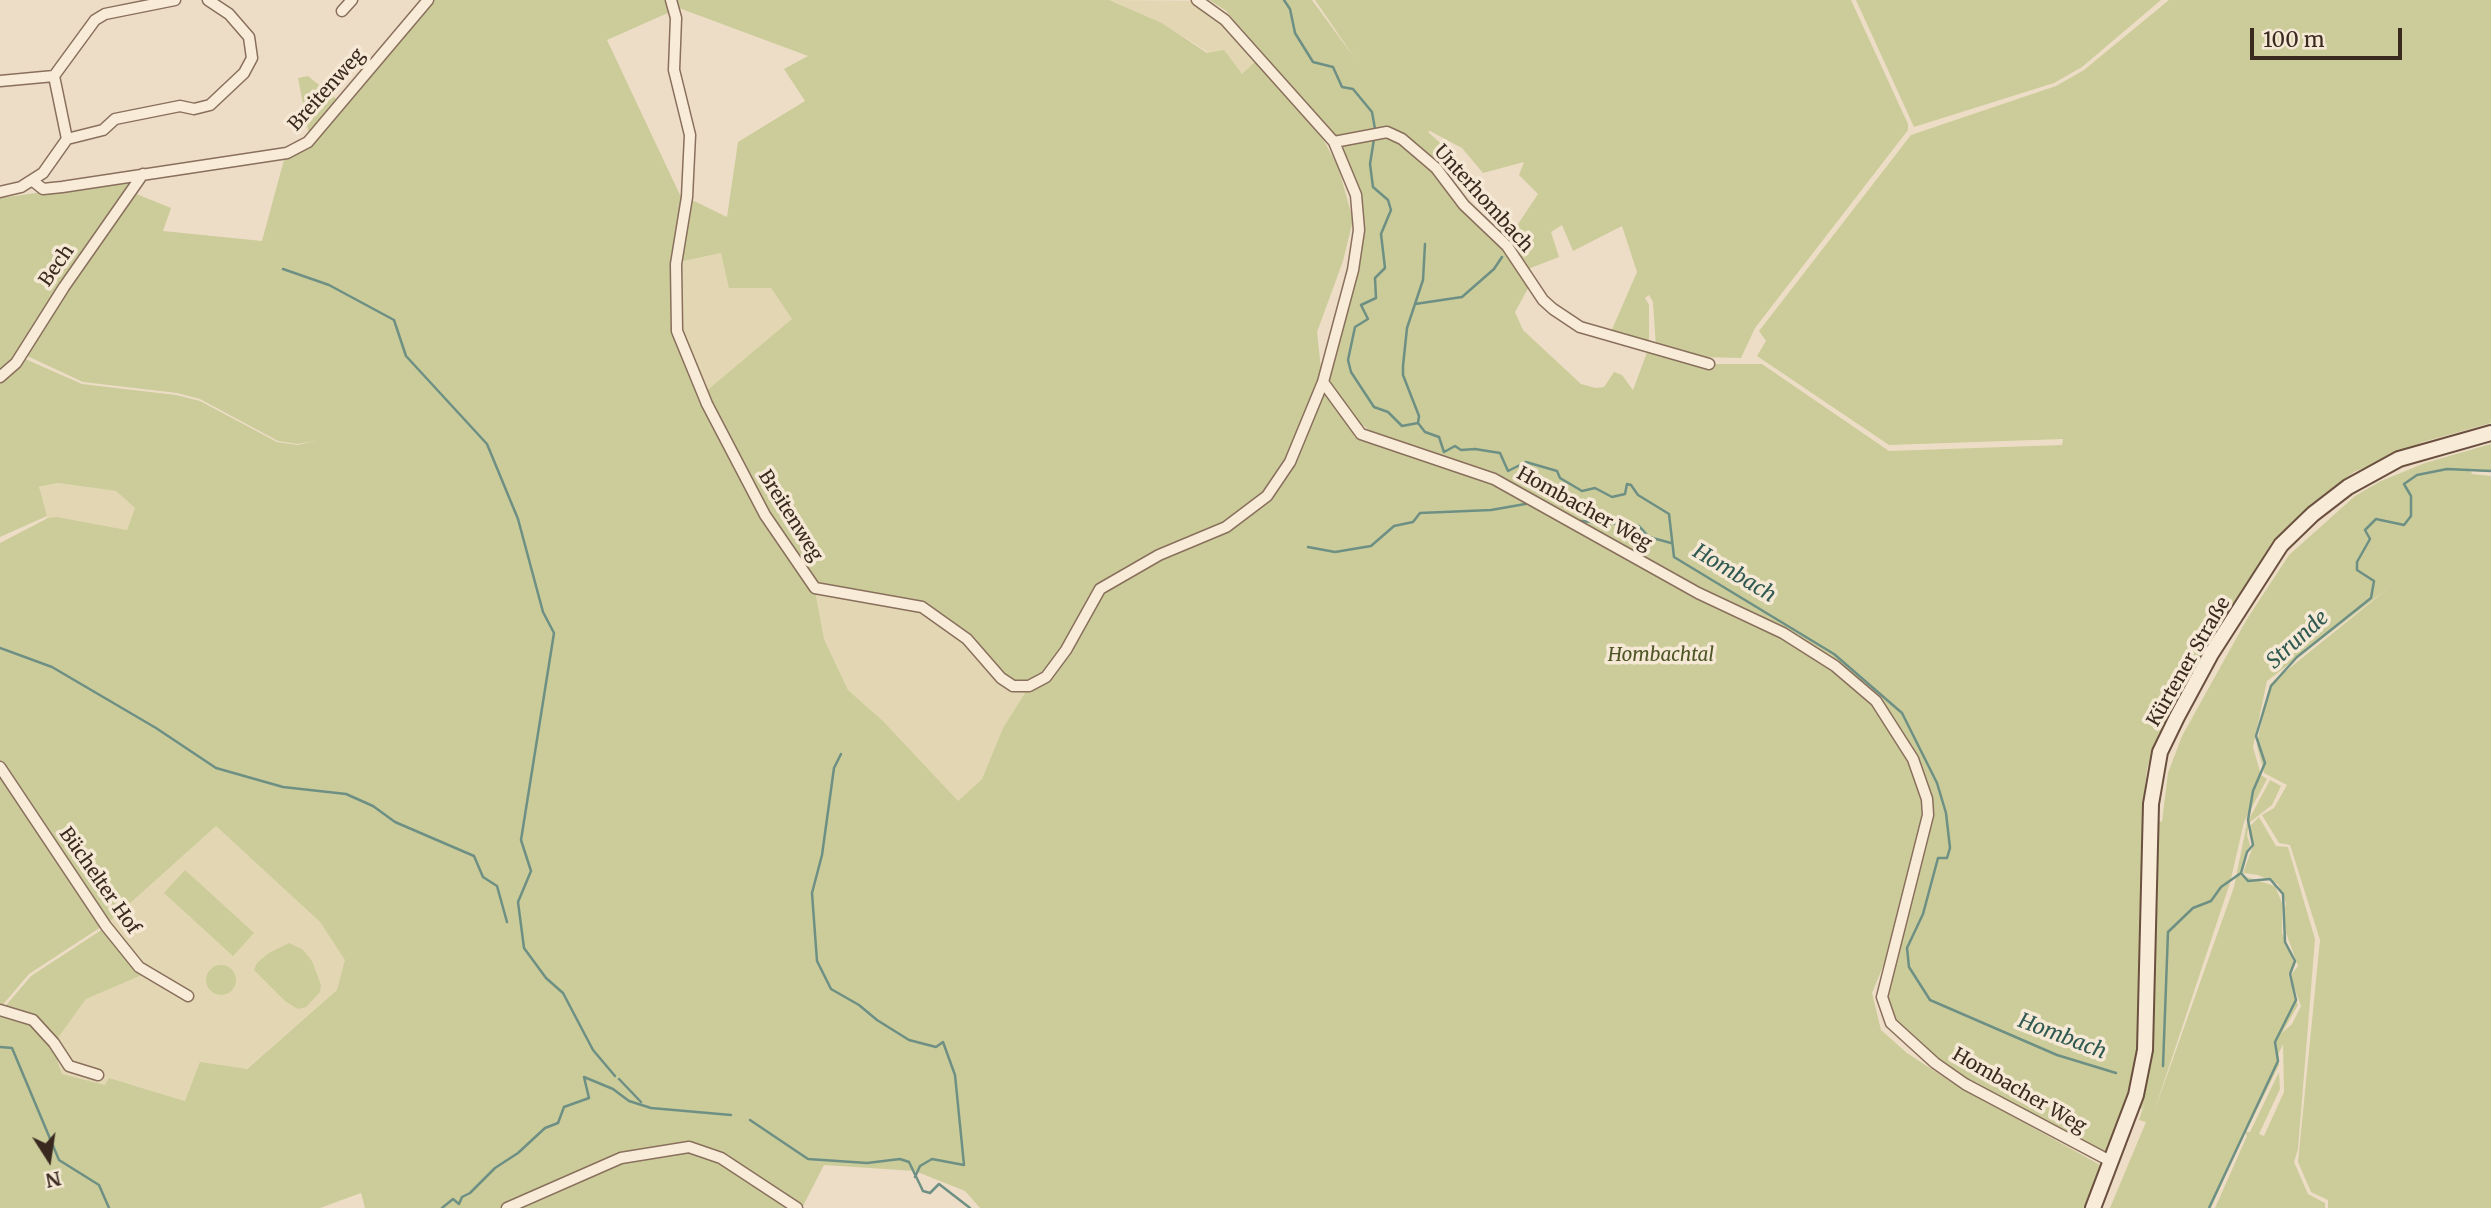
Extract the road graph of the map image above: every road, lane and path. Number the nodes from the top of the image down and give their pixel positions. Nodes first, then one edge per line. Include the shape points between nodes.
1 (175, 0) edge
2 (208, 0) edge
3 (352, 0) edge
4 (429, 0) edge
5 (671, 0) edge
6 (1197, 0) edge
7 (342, 12) dead end
8 (54, 76) junction
9 (0, 82) edge
10 (67, 139) junction
11 (1334, 142) junction
12 (143, 174) junction
13 (33, 181) junction
14 (0, 192) edge
15 (1709, 364) dead end
16 (0, 377) edge
17 (1322, 382) junction
18 (2491, 433) edge
19 (0, 767) edge
20 (188, 996) dead end
21 (0, 1010) edge
22 (98, 1075) dead end
23 (2112, 1162) junction
24 (507, 1208) edge
25 (797, 1208) edge
26 (2093, 1208) edge

1 - 8 street via 95,19
2 - 10 street via 229,14 249,37 252,58 244,73 210,105 115,119 103,130
3 - 7 street
4 - 12 street, Breitenweg via 308,142 287,153
5 - 17 street, Breitenweg via 676,18 674,70 690,135 677,264 677,331 707,404 765,515 815,588 922,607 967,639 1001,678 1013,686 1029,686 1046,677 1100,589 1159,555 1226,527 1268,496 1290,462
6 - 11 street via 1225,20
8 - 9 street
8 - 10 street
10 - 13 street
11 - 15 street, Unterhombach via 1387,132 1402,139 1436,168 1464,205 1507,246 1553,309 1580,327
11 - 17 street via 1356,195 1359,230 1353,270
12 - 13 street, Breitenweg via 43,189
12 - 16 street, Bech via 16,363
13 - 14 street
17 - 23 street, Hombacher Weg via 1361,434 1494,479 1698,593 1783,633 1835,666 1876,701 1913,759 1928,815 1882,997 1891,1023 1965,1084
18 - 23 main road, Kürtener Straße via 2399,460 2348,487 2313,514 2281,545 2177,716 2160,752 2151,804 2145,1050 2136,1095
19 - 20 street, Büchelter Hof via 106,926 139,967
21 - 22 street via 33,1020 69,1066
23 - 26 main road, Kürtener Straße
24 - 25 street via 621,1158 689,1147 721,1158

